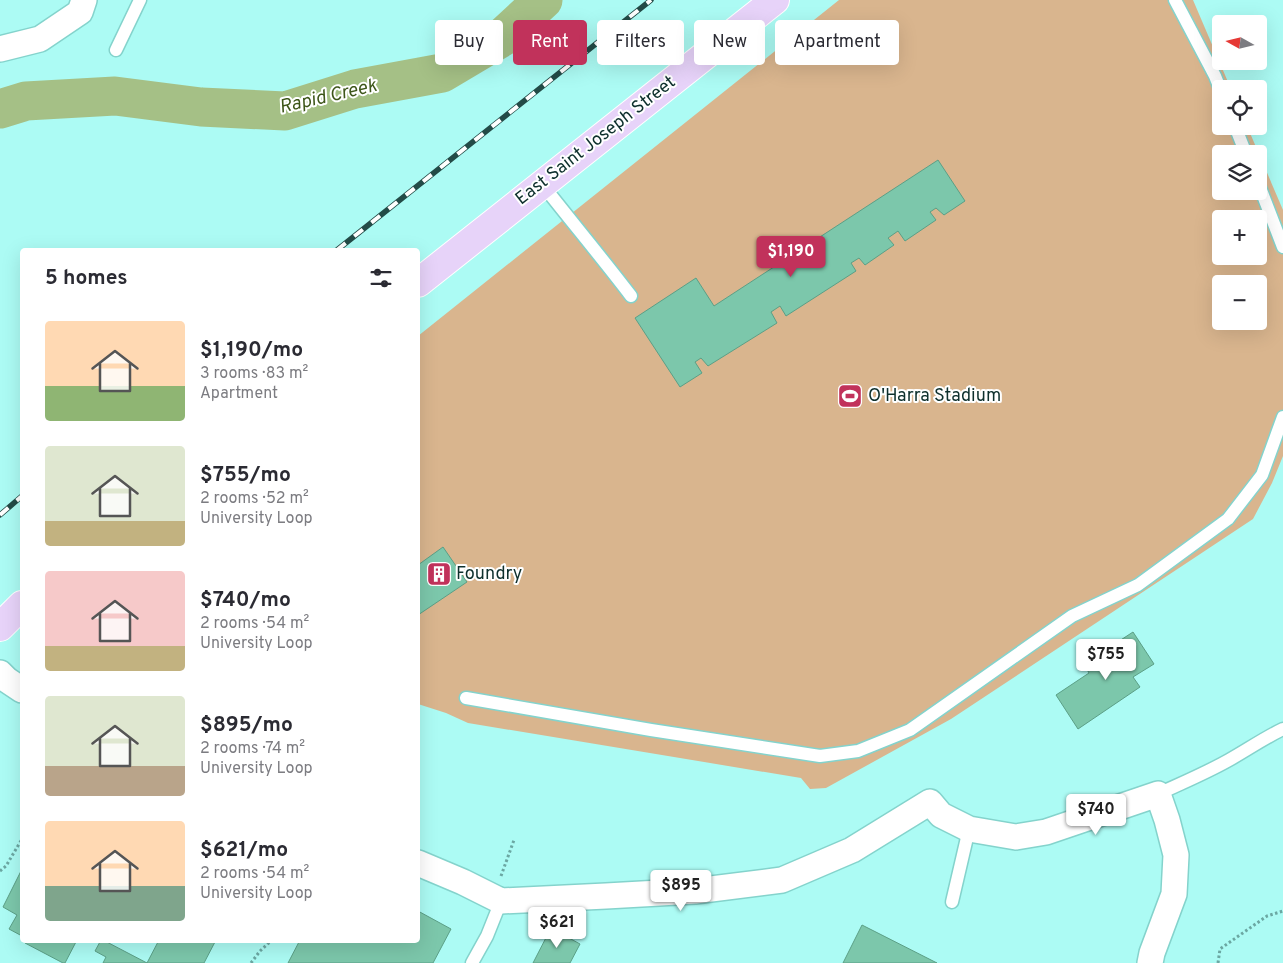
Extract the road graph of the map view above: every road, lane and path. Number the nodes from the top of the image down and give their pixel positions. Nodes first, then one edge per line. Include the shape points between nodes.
1 (140, 0) edge
2 (775, 0) edge
3 (1175, 0) edge
4 (82, 6) edge
5 (0, 49) edge
6 (116, 50) dead end
7 (1217, 80) edge
8 (542, 184) junction
9 (1265, 200) edge
10 (1283, 247) edge
11 (420, 281) edge
12 (631, 296) dead end
13 (1283, 417) edge
14 (20, 607) edge
15 (0, 627) edge
16 (0, 673) edge
17 (20, 689) edge
18 (466, 698) dead end
19 (1283, 730) edge
20 (1158, 794) junction
21 (969, 829) junction
22 (20, 842) edge
23 (420, 864) edge
24 (0, 871) edge
25 (501, 900) junction
26 (952, 902) dead end
27 (1283, 911) edge
28 (266, 943) edge
29 (269, 943) edge
30 (264, 947) junction
31 (251, 963) edge
32 (472, 963) edge
33 (1150, 963) edge
34 (1218, 963) edge

1 - 6 lane
2 - 8 main road, East Saint Joseph Street
3 - 7 lane
4 - 5 street via 40,39
8 - 11 main road, East Saint Joseph Street
8 - 12 lane
9 - 10 lane
13 - 18 lane via 1262,476 1228,519 1138,585 1072,616 910,730 858,751 820,756
14 - 15 main road
16 - 17 street
19 - 20 lane
20 - 21 street via 1046,832 1016,837
20 - 33 street via 1176,855 1174,894
21 - 25 street via 941,815 930,802 852,850 782,880 695,891
21 - 26 lane
22 - 24 path
23 - 25 street
25 - 32 lane
27 - 34 path via 1267,916 1220,949
28 - 30 path
29 - 30 path
30 - 31 path

